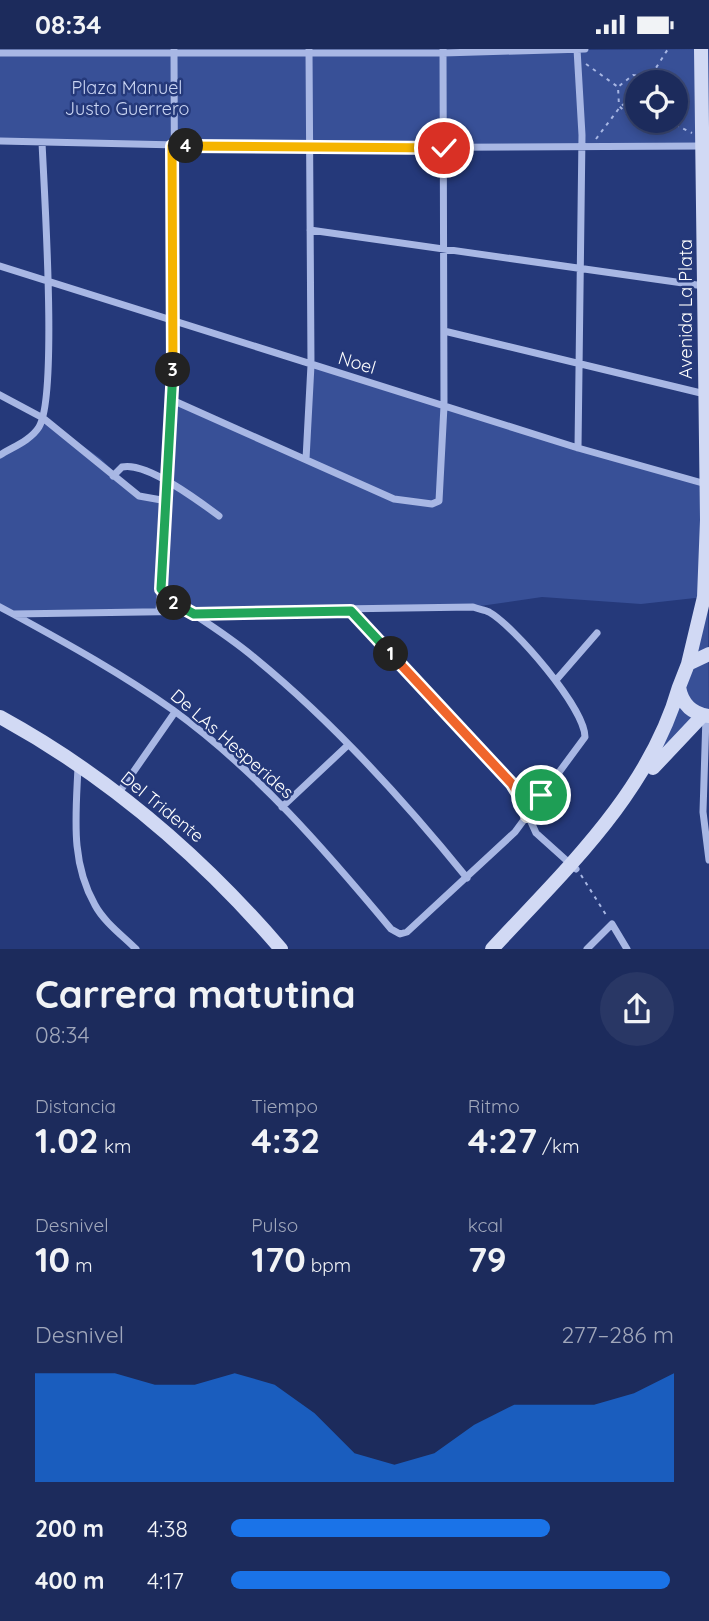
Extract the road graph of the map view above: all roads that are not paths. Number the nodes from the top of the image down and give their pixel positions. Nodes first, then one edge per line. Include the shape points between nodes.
1 (585, 49) edge
2 (701, 49) edge
3 (46, 50) edge
4 (174, 50) edge
5 (309, 51) edge
6 (443, 51) edge
7 (577, 52) edge
8 (0, 54) edge
9 (0, 141) edge
10 (42, 142) junction
11 (705, 143) edge
12 (581, 145) junction
13 (172, 146) junction
14 (310, 148) junction
15 (444, 148) junction
16 (310, 230) junction
17 (444, 249) junction
18 (0, 267) edge
19 (580, 269) junction
20 (46, 282) junction
21 (708, 287) edge
22 (175, 322) junction
23 (444, 331) junction
24 (579, 364) junction
25 (311, 365) junction
26 (707, 394) edge
27 (0, 395) edge
28 (172, 400) junction
29 (444, 406) junction
30 (43, 418) junction
31 (578, 448) junction
32 (0, 455) edge
33 (306, 459) junction
34 (113, 476) junction
35 (169, 483) junction
36 (707, 484) junction
37 (167, 501) junction
38 (219, 516) dead end
39 (706, 569) junction
40 (161, 589) junction
41 (709, 593) edge
42 (0, 607) edge
43 (159, 611) junction
44 (351, 611) junction
45 (13, 614) junction
46 (194, 614) junction
47 (597, 633) dead end
48 (709, 655) edge
49 (688, 664) junction
50 (557, 679) junction
51 (679, 687) junction
52 (176, 712) junction
53 (706, 716) edge
54 (0, 717) edge
55 (348, 745) junction
56 (78, 766) junction
57 (118, 794) junction
58 (282, 807) junction
59 (527, 816) junction
60 (709, 860) edge
61 (573, 867) junction
62 (467, 878) junction
63 (136, 949) edge
64 (281, 949) edge
65 (492, 949) edge
66 (503, 949) edge
67 (587, 949) edge
68 (627, 949) edge

1 - 7 street
2 - 11 main road, Avenida La Plata
3 - 4 street
3 - 8 street
4 - 5 street
4 - 13 street
5 - 6 street
5 - 14 street
6 - 7 street
6 - 15 street
7 - 12 street
9 - 10 street
10 - 13 street
10 - 20 street
11 - 12 street
11 - 21 main road, Avenida La Plata
12 - 15 street
12 - 19 street
13 - 14 street
13 - 22 street
14 - 15 street
14 - 16 street
15 - 17 street
16 - 17 street
16 - 25 street
17 - 19 street
17 - 23 street
18 - 20 street, Noel
19 - 21 street
19 - 24 street
20 - 22 street, Noel
20 - 30 street
21 - 26 main road, Avenida La Plata
22 - 25 street, Noel
22 - 28 street
23 - 24 street
23 - 29 street
24 - 26 street
24 - 31 street
25 - 29 street, Noel
25 - 33 street
26 - 36 main road, Avenida La Plata
27 - 30 street
28 - 33 street
28 - 35 street
29 - 31 street, Noel
29 - 33 street via 439,501 432,504 394,499
30 - 32 street via 28,438
30 - 34 street
31 - 36 street, Noel
34 - 35 street via 129,465 138,466
34 - 37 street via 139,496
35 - 37 street
35 - 38 street
36 - 39 main road, Avenida La Plata
37 - 40 street
39 - 41 main road
39 - 49 main road via 701,620
40 - 43 street
40 - 46 street via 169,600
42 - 45 street, De LAs Hesperides
43 - 45 street
43 - 46 street
44 - 46 street
44 - 50 street via 473,607 490,613
44 - 59 street via 493,762 519,795
45 - 52 street, De LAs Hesperides via 122,675
46 - 55 street via 255,658
47 - 50 street
48 - 49 main road
49 - 51 main road
50 - 59 street via 585,730 580,746
51 - 53 main road via 686,705
51 - 61 main road via 652,755
52 - 57 street
52 - 58 street, De LAs Hesperides
53 - 60 street via 703,812
53 - 61 main road via 659,759
54 - 56 main road, Del Tridente
55 - 58 street
55 - 62 street via 396,791
56 - 57 main road, Del Tridente
56 - 63 street via 74,846 80,869 95,906
57 - 64 main road, Del Tridente via 183,847
58 - 62 street, De LAs Hesperides via 400,934
59 - 61 street via 536,833
59 - 62 street
61 - 65 main road
61 - 66 main road
67 - 68 street via 612,924

